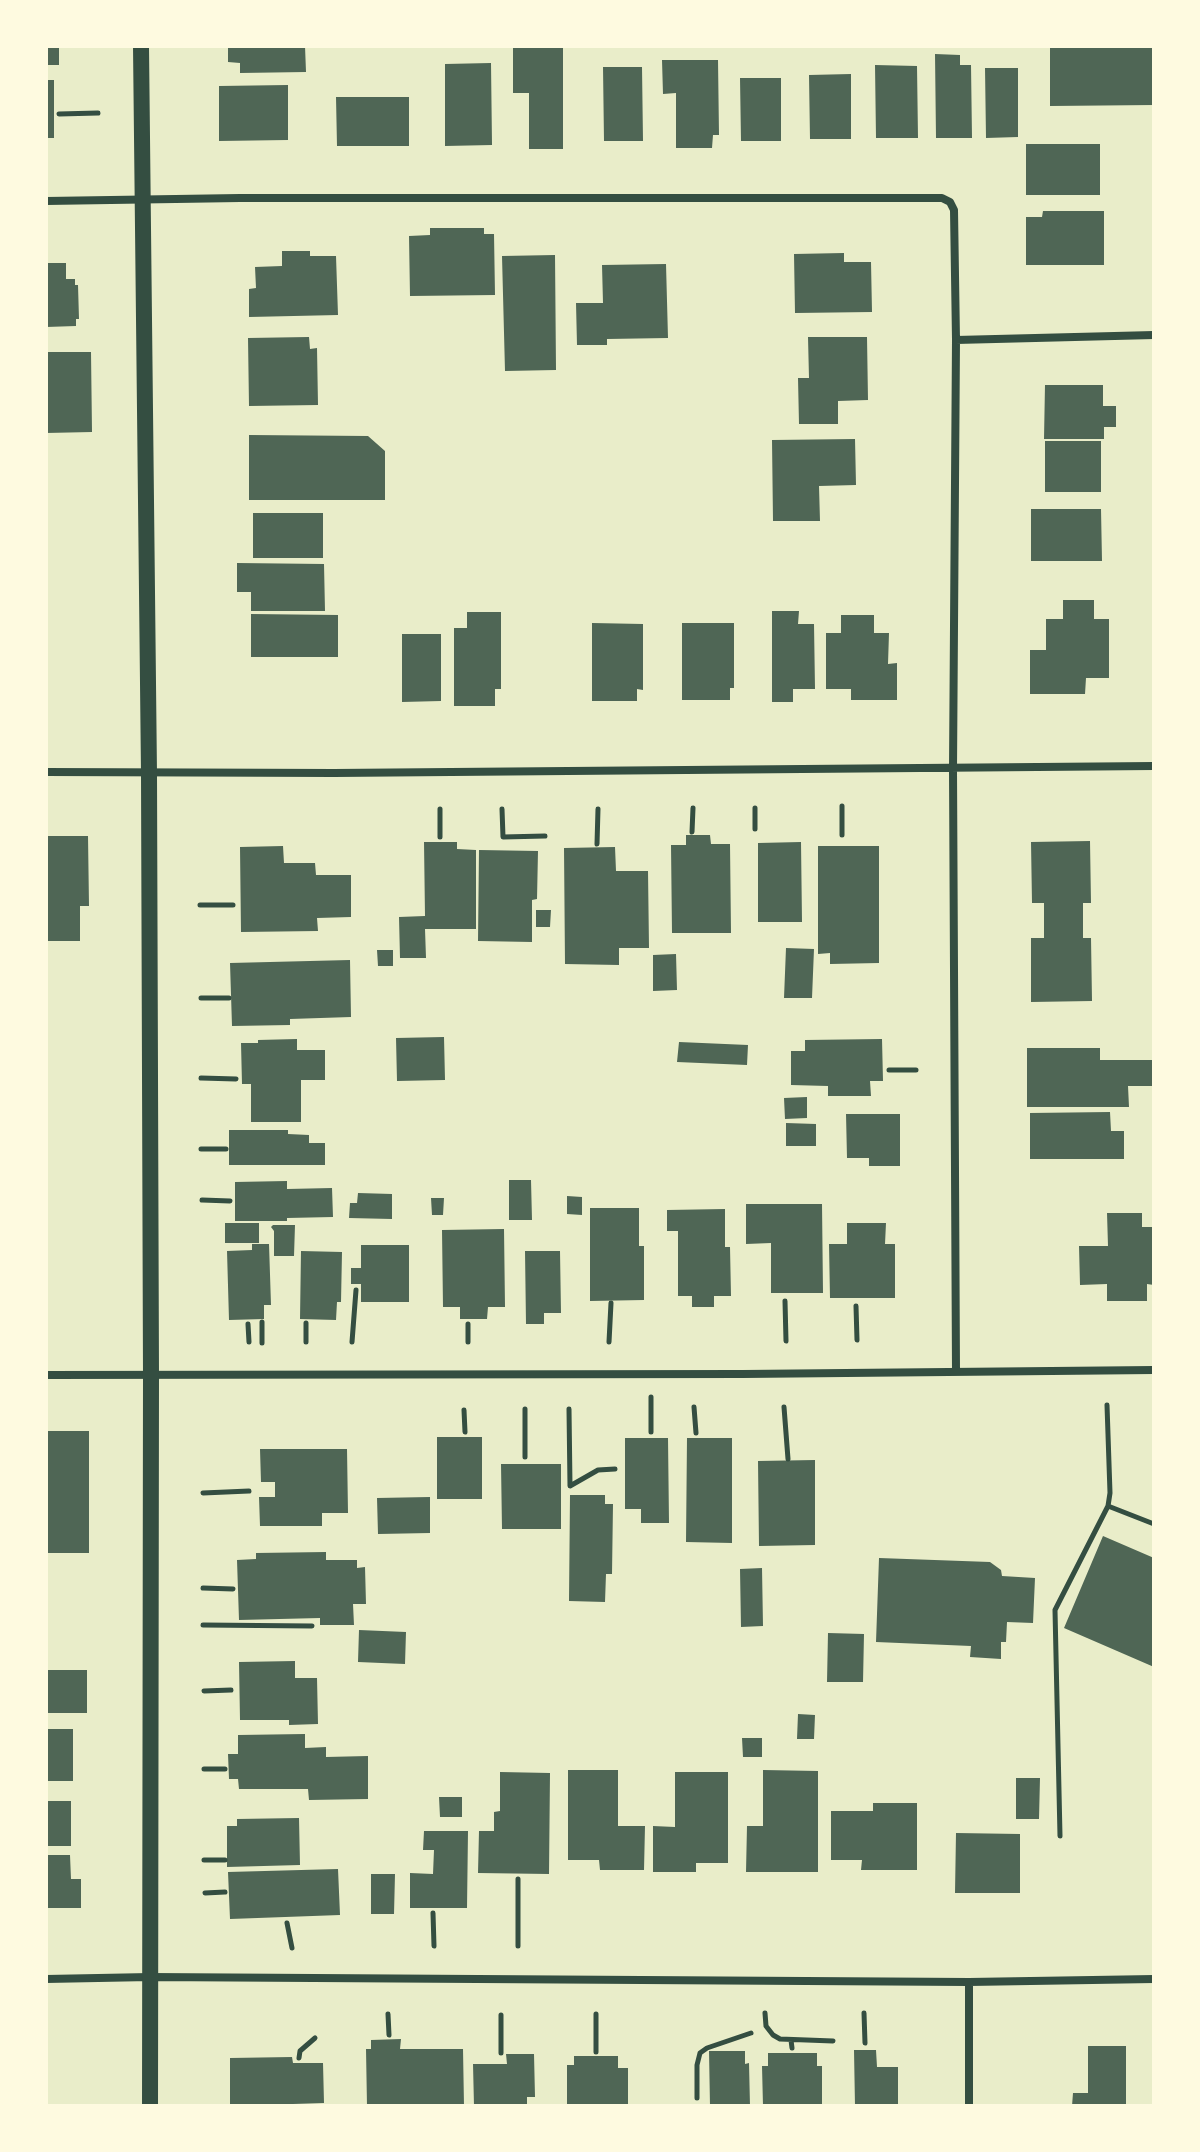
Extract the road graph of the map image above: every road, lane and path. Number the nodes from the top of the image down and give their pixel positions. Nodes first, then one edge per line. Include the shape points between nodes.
1 (141, 46) edge
2 (98, 113) dead end
3 (59, 114) dead end
4 (141, 200) junction
5 (46, 201) edge
6 (1154, 335) edge
7 (956, 340) junction
8 (1154, 766) edge
9 (953, 769) junction
10 (46, 772) edge
11 (149, 774) junction
12 (842, 806) dead end
13 (693, 808) dead end
14 (755, 808) dead end
15 (440, 809) dead end
16 (502, 809) dead end
17 (598, 809) dead end
18 (755, 829) dead end
19 (692, 832) dead end
20 (842, 835) dead end
21 (545, 836) dead end
22 (440, 837) dead end
23 (597, 844) dead end
24 (200, 905) dead end
25 (233, 905) dead end
26 (201, 998) dead end
27 (229, 998) dead end
28 (889, 1070) dead end
29 (916, 1070) dead end
30 (201, 1078) dead end
31 (236, 1079) dead end
32 (201, 1149) dead end
33 (226, 1149) dead end
34 (202, 1200) dead end
35 (230, 1201) dead end
36 (356, 1290) dead end
37 (785, 1301) dead end
38 (611, 1303) dead end
39 (856, 1306) dead end
40 (262, 1322) dead end
41 (306, 1323) dead end
42 (248, 1324) dead end
43 (468, 1324) dead end
44 (857, 1340) dead end
45 (786, 1341) dead end
46 (249, 1342) dead end
47 (306, 1342) dead end
48 (352, 1342) dead end
49 (468, 1342) dead end
50 (609, 1342) dead end
51 (262, 1343) dead end
52 (1154, 1370) edge
53 (956, 1371) junction
54 (650, 1373) junction
55 (46, 1375) edge
56 (151, 1376) junction
57 (1107, 1405) dead end
58 (694, 1407) dead end
59 (784, 1407) dead end
60 (525, 1409) dead end
61 (569, 1409) dead end
62 (464, 1410) dead end
63 (465, 1432) dead end
64 (651, 1432) dead end
65 (696, 1433) dead end
66 (525, 1457) dead end
67 (788, 1459) dead end
68 (615, 1469) dead end
69 (249, 1491) dead end
70 (203, 1493) dead end
71 (1108, 1506) junction
72 (1154, 1524) edge
73 (203, 1588) dead end
74 (233, 1589) dead end
75 (203, 1625) dead end
76 (312, 1626) dead end
77 (231, 1690) dead end
78 (204, 1691) dead end
79 (204, 1769) dead end
80 (225, 1769) dead end
81 (1060, 1836) dead end
82 (204, 1860) dead end
83 (225, 1860) dead end
84 (518, 1879) dead end
85 (225, 1892) dead end
86 (205, 1893) dead end
87 (433, 1913) dead end
88 (287, 1923) dead end
89 (434, 1946) dead end
90 (518, 1946) dead end
91 (292, 1948) dead end
92 (150, 1977) junction
93 (46, 1979) edge
94 (1154, 1979) edge
95 (969, 1982) junction
96 (765, 2013) dead end
97 (864, 2013) dead end
98 (388, 2014) dead end
99 (596, 2014) dead end
100 (501, 2015) dead end
101 (751, 2033) dead end
102 (389, 2035) dead end
103 (315, 2038) dead end
104 (791, 2040) junction
105 (833, 2041) dead end
106 (865, 2043) dead end
107 (792, 2048) dead end
108 (596, 2052) dead end
109 (501, 2053) dead end
110 (299, 2058) dead end
111 (697, 2098) dead end
112 (150, 2106) edge
113 (969, 2106) edge

1 - 4 main road
2 - 3 path
4 - 5 street
4 - 7 street via 942,198 954,210
4 - 11 main road
6 - 7 street
7 - 9 street
8 - 9 street
9 - 11 street
9 - 53 street
10 - 11 street
11 - 56 main road
12 - 20 path
13 - 19 path
14 - 18 path
15 - 22 path
16 - 21 path via 503,837
17 - 23 path
24 - 25 path
26 - 27 path
28 - 29 path
30 - 31 path
32 - 33 path
34 - 35 path
36 - 48 path
37 - 45 path
38 - 50 path
39 - 44 path
40 - 51 path
41 - 47 path
42 - 46 path
43 - 49 path
52 - 53 street
53 - 54 street
54 - 56 street
54 - 64 path
55 - 56 street
56 - 92 main road
57 - 71 path
58 - 65 path
59 - 67 path
60 - 66 path
61 - 68 path via 570,1486 598,1470
62 - 63 path
69 - 70 path
71 - 72 path
71 - 81 path via 1055,1610
73 - 74 path
75 - 76 path
77 - 78 path
79 - 80 path
82 - 83 path
84 - 90 path
85 - 86 path
87 - 89 path
88 - 91 path
92 - 93 street
92 - 95 street
92 - 112 main road
94 - 95 street
95 - 113 street
96 - 104 path via 773,2035
97 - 106 path
98 - 102 path
99 - 108 path
100 - 109 path
101 - 111 path via 700,2053
103 - 110 path
104 - 105 path
104 - 107 path

